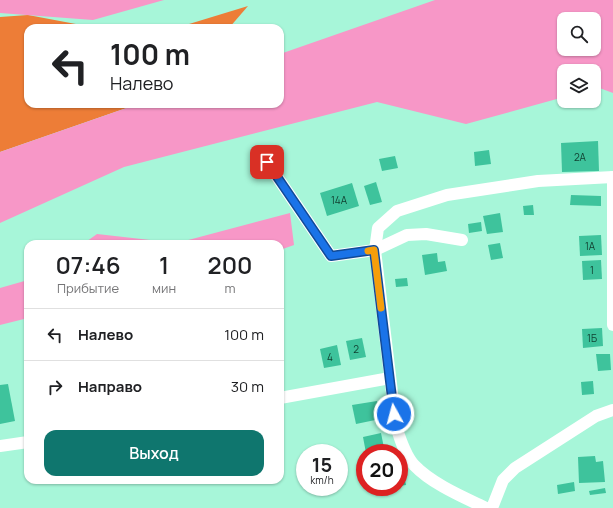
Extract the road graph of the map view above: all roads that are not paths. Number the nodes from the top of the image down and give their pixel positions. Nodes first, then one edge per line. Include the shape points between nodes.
1 (267, 162) dead end
2 (613, 177) edge
3 (462, 240) dead end
4 (374, 250) junction
5 (613, 315) edge
6 (613, 325) edge
7 (390, 378) junction
8 (284, 397) edge
9 (613, 410) edge
10 (24, 443) edge
11 (0, 446) edge
12 (486, 508) edge
13 (492, 508) edge

1 - 4 street via 331,256
2 - 4 street via 538,181 447,195 397,211 378,228
2 - 5 street
3 - 4 street via 426,234 407,235
4 - 7 street
5 - 6 street
7 - 8 street
7 - 12 street via 396,426 402,445 414,465 440,485
9 - 13 street via 596,416 515,468 503,480
10 - 11 street

